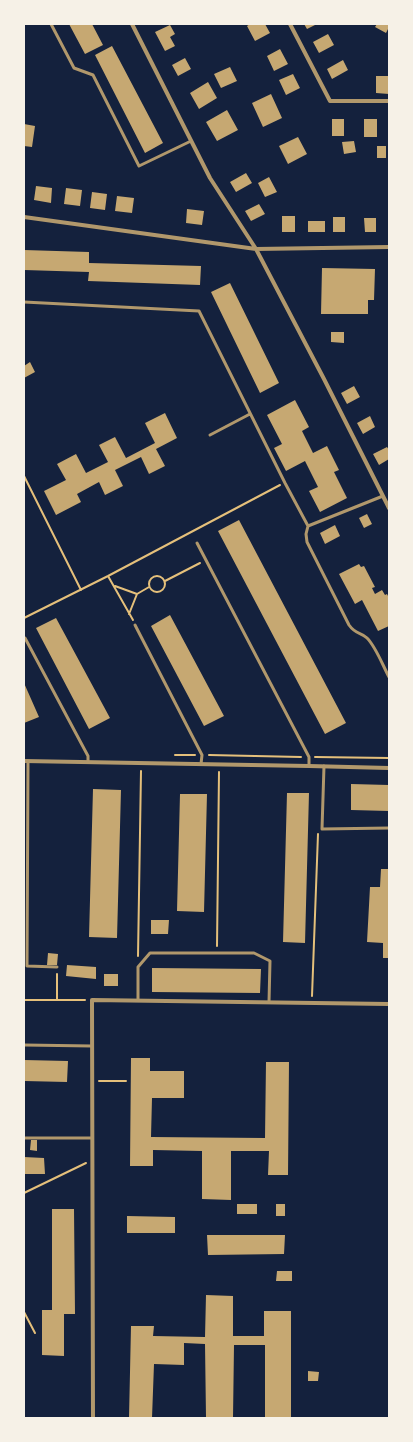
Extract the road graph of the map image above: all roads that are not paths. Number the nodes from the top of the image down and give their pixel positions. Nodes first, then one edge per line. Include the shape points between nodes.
1 (52, 24) edge
2 (132, 24) edge
3 (290, 24) edge
4 (389, 101) edge
5 (191, 141) junction
6 (24, 217) edge
7 (389, 247) edge
8 (256, 249) junction
9 (24, 302) edge
10 (250, 414) junction
11 (210, 435) dead end
12 (383, 496) junction
13 (389, 508) edge
14 (308, 526) junction
15 (197, 543) dead end
16 (135, 625) road end
17 (25, 638) edge
18 (389, 677) edge
19 (26, 761) edge
20 (88, 762) junction
21 (201, 764) junction
22 (309, 766) junction
23 (324, 766) junction
24 (389, 768) edge
25 (389, 828) edge
26 (57, 967) road end
27 (138, 1000) junction
28 (269, 1002) junction
29 (389, 1004) edge
30 (24, 1045) edge
31 (92, 1046) junction
32 (24, 1138) edge
33 (92, 1138) junction
34 (93, 1418) edge

1 - 5 lane via 74,68 93,75 139,166
2 - 5 street
3 - 4 street via 330,101
5 - 8 street via 210,178
6 - 8 street
7 - 8 street
8 - 12 street
9 - 10 lane via 199,311
10 - 11 lane
10 - 14 lane
12 - 13 street
12 - 14 lane
14 - 18 lane via 307,542 349,625 354,632 366,637
15 - 22 lane via 309,757
16 - 21 lane via 202,755
17 - 20 lane via 88,756
19 - 20 street
19 - 26 lane via 27,966
20 - 21 street
21 - 22 street
22 - 23 street
23 - 24 street
23 - 25 lane via 322,829
27 - 28 street
27 - 28 lane via 138,966 150,953 254,953 270,961
27 - 31 street via 92,1000
28 - 29 street
30 - 31 lane
31 - 33 street
32 - 33 lane
33 - 34 street

